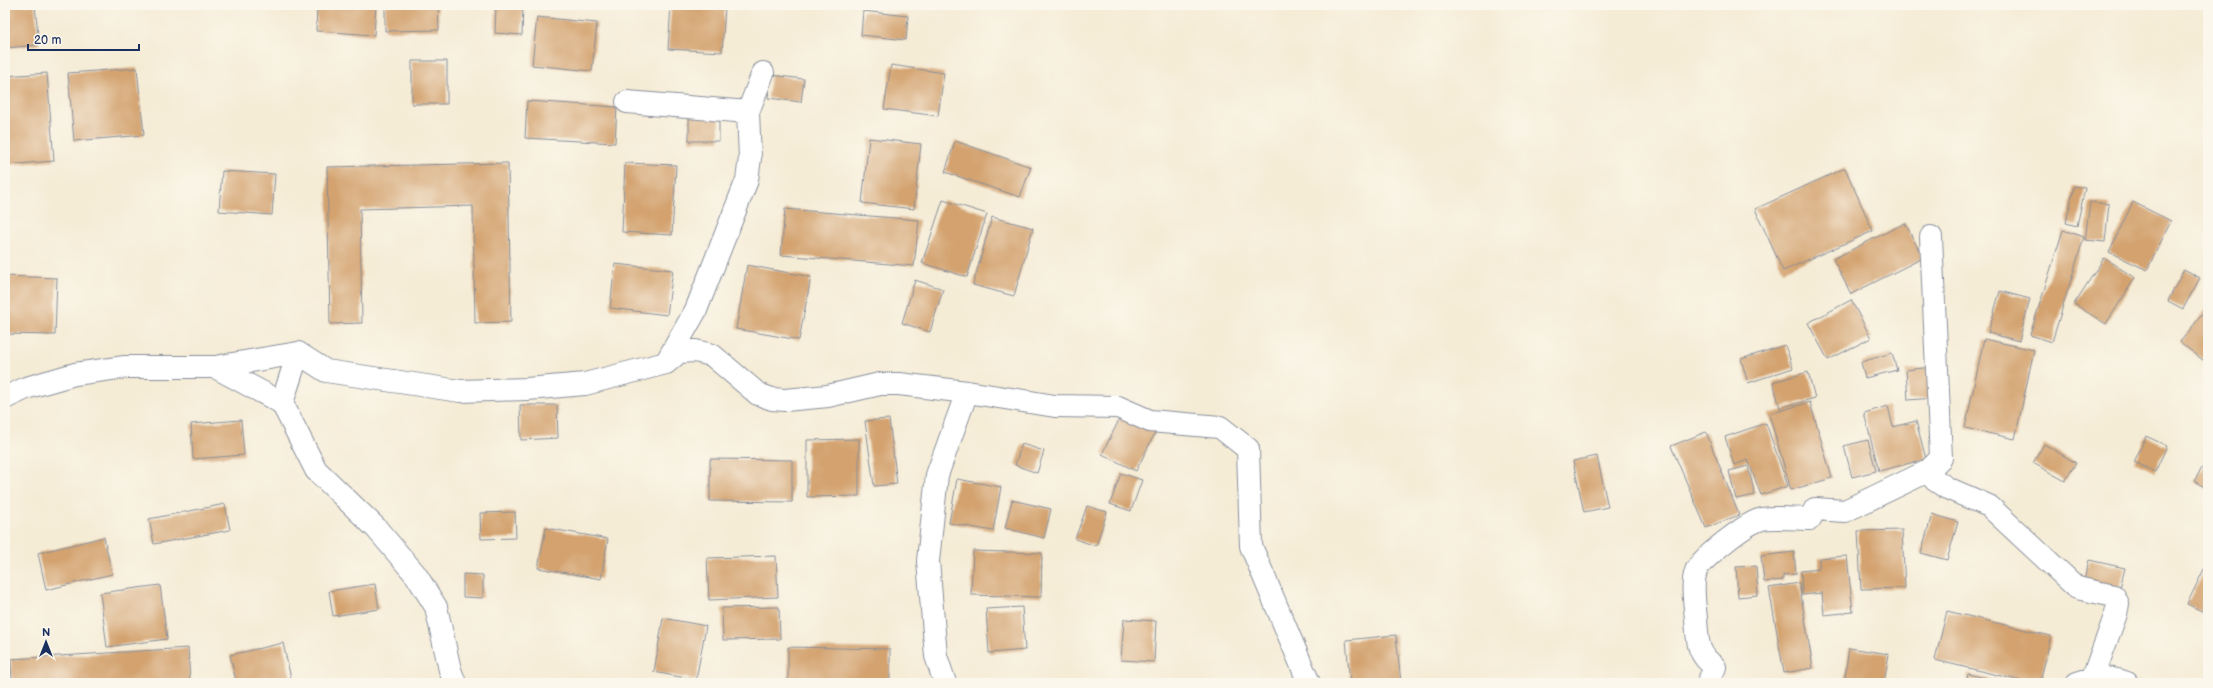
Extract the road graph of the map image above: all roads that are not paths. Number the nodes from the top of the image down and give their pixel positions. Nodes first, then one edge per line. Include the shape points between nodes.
1 (763, 73) dead end
2 (627, 102) dead end
3 (748, 112) junction
4 (1931, 237) dead end
5 (298, 353) junction
6 (666, 363) junction
7 (215, 367) junction
8 (967, 392) junction
9 (5, 398) edge
10 (282, 403) junction
11 (1928, 471) junction
12 (2085, 680) edge
13 (455, 683) edge
14 (945, 683) edge
15 (1309, 683) edge
16 (1708, 683) edge
17 (2127, 683) edge

1 - 3 street
2 - 3 street
3 - 6 street via 750,158 747,180 696,310
4 - 11 street via 1941,458
5 - 6 street via 326,371 460,391 585,384
5 - 7 street
5 - 10 street
6 - 8 street via 679,352 695,351 712,355 758,394 772,399 828,396 880,384
7 - 9 street via 125,367 82,373 26,388
7 - 10 street
8 - 14 street via 937,475 928,561 936,656
8 - 15 street via 1055,406 1118,407 1150,421 1220,427 1248,449 1251,546
10 - 13 street via 316,470 376,528 416,575 436,607
11 - 12 street via 1935,480 1947,488 1989,506 2077,588 2114,596 2118,604 2116,614
11 - 16 street via 1845,511 1815,509 1810,518 1760,519 1728,539 1713,552 1696,570 1694,591 1698,646 1704,659 1715,667
12 - 17 street via 2118,679

